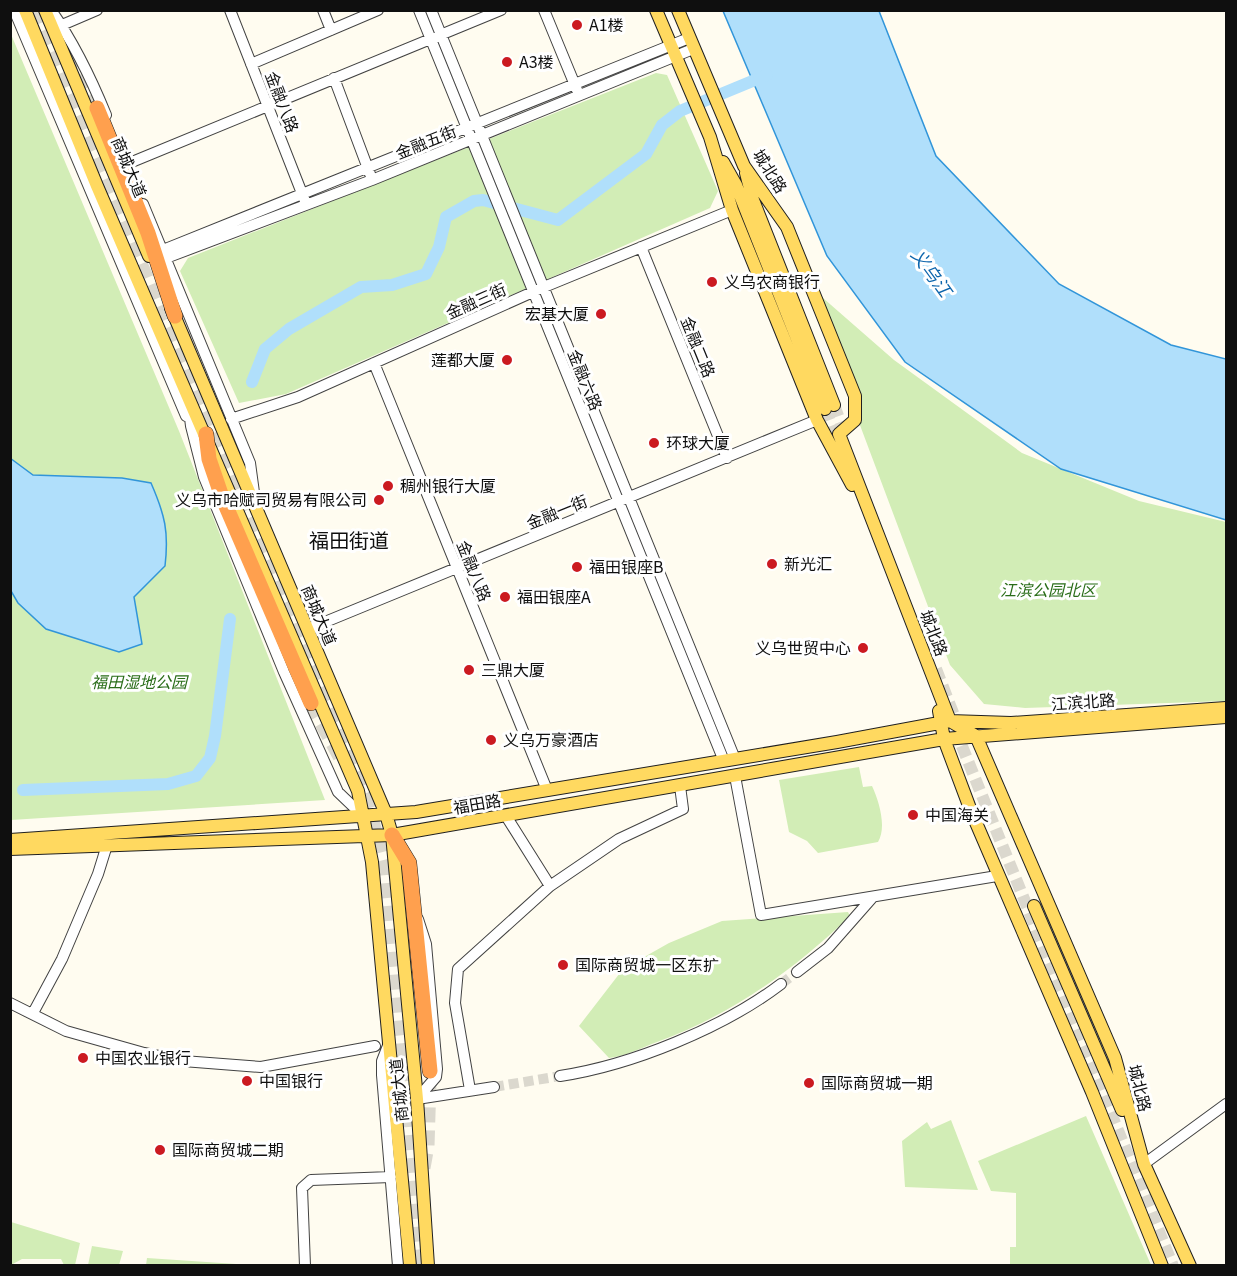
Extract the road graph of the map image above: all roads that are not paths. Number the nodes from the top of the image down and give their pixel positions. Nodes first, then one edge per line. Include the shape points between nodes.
1 (14, 10) edge
2 (25, 10) edge
3 (45, 10) edge
4 (51, 10) edge
5 (98, 10) edge
6 (230, 10) edge
7 (323, 10) edge
8 (378, 10) edge
9 (419, 10) edge
10 (431, 10) edge
11 (501, 10) edge
12 (544, 10) edge
13 (656, 10) edge
14 (678, 10) edge
15 (62, 26) junction
16 (331, 30) junction
17 (436, 37) junction
18 (691, 43) junction
19 (670, 44) junction
20 (676, 58) junction
21 (251, 64) junction
22 (333, 78) junction
23 (575, 84) junction
24 (580, 96) junction
25 (267, 107) junction
26 (97, 108) tunnel mouth
27 (472, 126) junction
28 (708, 132) junction
29 (477, 138) junction
30 (127, 164) junction
31 (744, 166) junction
32 (368, 168) junction
33 (372, 180) junction
34 (304, 200) junction
35 (732, 210) junction
36 (641, 247) junction
37 (165, 254) junction
38 (544, 287) junction
39 (533, 292) junction
40 (175, 316) junction
41 (374, 363) junction
42 (187, 390) junction
43 (231, 419) junction
44 (817, 420) junction
45 (191, 426) junction
46 (206, 434) junction
47 (727, 458) junction
48 (630, 498) junction
49 (618, 503) junction
50 (255, 506) junction
51 (458, 569) junction
52 (308, 629) junction
53 (311, 704) tunnel mouth
54 (1227, 708) edge
55 (1227, 717) edge
56 (946, 722) junction
57 (976, 736) junction
58 (944, 739) junction
59 (729, 760) junction
60 (735, 776) junction
61 (681, 786) junction
62 (547, 790) junction
63 (386, 814) junction
64 (362, 815) junction
65 (506, 816) junction
66 (392, 835) junction
67 (366, 837) junction
68 (10, 840) edge
69 (107, 845) junction
70 (10, 849) edge
71 (997, 876) junction
72 (550, 886) junction
73 (872, 898) junction
74 (413, 906) junction
75 (1034, 906) dead end
76 (797, 972) tunnel mouth
77 (781, 984) tunnel mouth
78 (10, 1003) edge
79 (33, 1013) junction
80 (389, 1042) junction
81 (375, 1047) dead end
82 (430, 1071) tunnel mouth
83 (560, 1076) tunnel mouth
84 (494, 1087) tunnel mouth
85 (470, 1090) junction
86 (417, 1099) junction
87 (1227, 1104) edge
88 (1136, 1142) junction
89 (1144, 1164) junction
90 (391, 1177) junction
91 (304, 1266) edge
92 (398, 1266) edge
93 (410, 1266) edge
94 (428, 1266) edge
95 (1162, 1266) edge
96 (1190, 1266) edge

1 - 45 street
2 - 42 main road, 商城大道
3 - 40 main road, 商城大道
4 - 15 street
5 - 15 street
6 - 21 street, 金融八路
7 - 16 street
8 - 16 street
9 - 17 street, 金融六路
10 - 17 street, 金融六路
11 - 17 street
12 - 23 street
13 - 19 main road, 城北路
14 - 18 main road, 城北路
15 - 30 street via 94,84
16 - 21 street
17 - 22 street
17 - 27 street, 金融六路
18 - 19 street, 金融五街
18 - 20 street, 金融五街
18 - 31 main road, 城北路
19 - 20 main road, 城北路
19 - 23 street, 金融五街
20 - 24 street, 金融五街
20 - 28 main road, 城北路
21 - 25 street, 金融八路
22 - 25 street
22 - 32 street
23 - 24 street
23 - 27 street, 金融五街
24 - 29 street, 金融五街
25 - 30 street
25 - 34 street, 金融八路
26 - 40 highway via 160,264
27 - 29 street, 金融六路
27 - 32 street, 金融五街
28 - 31 main road via 736,185 829,407
28 - 35 main road, 城北路
29 - 33 street, 金融五街
29 - 38 street, 金融六路 via 502,184
29 - 39 street, 金融六路 via 488,180
30 - 37 street
31 - 56 main road, 城北路 via 787,227 855,396 855,420 839,434
32 - 33 street
32 - 34 street, 金融五街
33 - 34 street, 金融五街
34 - 37 street, 金融五街
35 - 36 street, 金融三街
35 - 44 main road, 城北路
36 - 38 street, 金融三街
36 - 47 street, 金融二路
37 - 43 street
38 - 39 street, 金融三街
38 - 48 street, 金融六路
39 - 41 street, 金融三街
39 - 49 street, 金融六路
40 - 50 main road, 商城大道
41 - 43 street, 金融三街 via 298,397
41 - 51 street, 金融八路
42 - 45 street
42 - 46 main road, 商城大道
43 - 50 street via 250,463
44 - 47 street, 金融一街
44 - 56 main road, 城北路 via 856,495
45 - 64 street via 211,495 294,694 338,792
46 - 53 highway via 209,459 222,497
46 - 64 main road, 商城大道 via 358,791
47 - 48 street, 金融一街
48 - 49 street, 金融一街
48 - 59 street, 金融六路
49 - 51 street, 金融一街
49 - 59 street, 金融六路
50 - 52 main road, 商城大道
51 - 52 street, 金融一街
51 - 62 street, 金融八路
52 - 63 main road, 商城大道
54 - 56 main road, 江滨北路 via 1011,723
55 - 57 main road, 江滨北路
56 - 57 main road
56 - 58 main road, 城北路
56 - 59 main road, 福田路
57 - 58 main road, 江滨北路
57 - 88 main road, 城北路 via 1115,1058
58 - 60 main road, 福田路
58 - 71 main road, 城北路
59 - 62 main road, 福田路
60 - 61 main road, 福田路
60 - 73 street via 761,915
61 - 65 main road, 福田路
61 - 72 street via 683,809 619,839
62 - 63 main road, 福田路
63 - 64 main road, 福田路
63 - 66 main road, 商城大道
64 - 67 main road, 商城大道
64 - 68 main road, 福田路
65 - 66 main road, 福田路
65 - 72 street
66 - 67 main road, 福田路
66 - 74 highway via 409,863
66 - 86 main road, 商城大道
67 - 69 main road, 福田路
67 - 80 main road, 商城大道 via 372,862
69 - 70 main road, 福田路
69 - 79 street via 62,958
71 - 73 street
71 - 95 main road, 城北路 via 1092,1092
72 - 85 street via 458,969 455,1003
73 - 76 street via 828,948
74 - 82 highway
74 - 86 street via 426,944 437,1069 436,1077
75 - 88 main road
77 - 83 street via 757,1002 659,1050
78 - 79 street
79 - 81 street via 66,1031 183,1061 261,1067
80 - 90 street via 382,1075
80 - 93 main road, 商城大道
84 - 85 street
85 - 86 street
86 - 94 main road, 商城大道
87 - 89 street
88 - 89 main road, 城北路
89 - 96 main road, 城北路
90 - 91 street via 311,1180 302,1188
90 - 92 street

